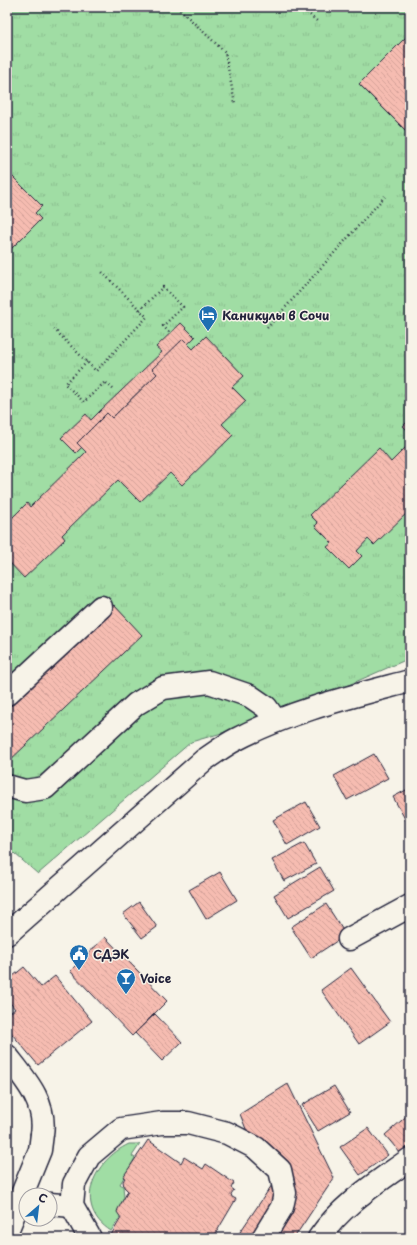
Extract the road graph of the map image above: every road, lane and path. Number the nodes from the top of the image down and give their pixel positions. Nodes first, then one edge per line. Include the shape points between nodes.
1 (177, 7) edge
2 (302, 7) edge
3 (318, 22) dead end
4 (236, 104) dead end
5 (386, 195) dead end
6 (102, 272) dead end
7 (140, 310) junction
8 (267, 328) dead end
9 (54, 329) dead end
10 (171, 334) dead end
11 (87, 362) junction
12 (114, 390) dead end
13 (101, 607) dead end
14 (410, 681) edge
15 (7, 694) edge
16 (276, 721) junction
17 (7, 786) edge
18 (410, 906) edge
19 (7, 934) edge
20 (349, 940) dead end
21 (7, 1056) edge
22 (410, 1159) edge
23 (58, 1205) edge
24 (72, 1206) junction
25 (18, 1215) edge
26 (7, 1218) edge
27 (7, 1231) edge
28 (90, 1238) edge
29 (263, 1238) edge
30 (319, 1238) edge

1 - 4 path via 225,52
2 - 3 path
5 - 8 path
6 - 7 path
7 - 10 path via 163,287 183,307 163,326
7 - 11 path via 147,317 96,371
9 - 11 path
11 - 12 path via 65,384 84,402 105,382
13 - 15 main road
14 - 16 main road via 322,704
16 - 17 main road via 266,707 250,696 209,682 163,688 136,704 45,788 25,792
16 - 19 main road via 234,740 204,760
18 - 20 main road
21 - 27 main road, bridge via 27,1081 40,1104 44,1122 40,1150
22 - 30 main road via 349,1203 329,1223
23 - 24 main road
24 - 28 main road
24 - 29 main road via 74,1184 89,1156 121,1129 162,1123 188,1123 227,1133 256,1148 280,1170 285,1194 282,1207
25 - 26 main road

